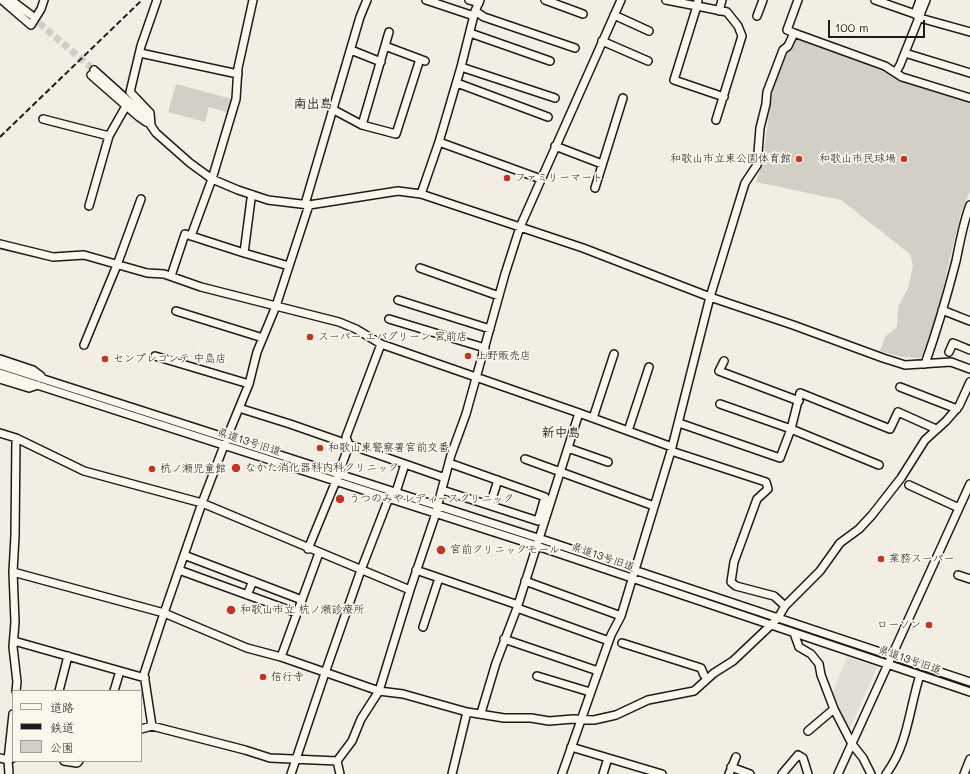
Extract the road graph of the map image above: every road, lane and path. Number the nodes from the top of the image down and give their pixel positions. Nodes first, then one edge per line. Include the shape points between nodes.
1 (2, 0) edge
2 (11, 0) edge
3 (44, 0) edge
4 (157, 0) edge
5 (253, 0) edge
6 (367, 0) edge
7 (426, 0) edge
8 (469, 0) edge
9 (545, 0) edge
10 (621, 0) edge
11 (666, 0) edge
12 (722, 0) edge
13 (763, 0) edge
14 (798, 0) edge
15 (875, 0) edge
16 (920, 0) edge
17 (926, 0) edge
18 (479, 2) edge
19 (697, 3) edge
20 (892, 3) edge
21 (719, 11) junction
22 (474, 14) junction
23 (584, 14) dead end
24 (31, 15) tunnel mouth
25 (614, 15) junction
26 (757, 16) dead end
27 (918, 16) junction
28 (649, 31) dead end
29 (390, 32) dead end
30 (970, 32) edge
31 (470, 33) junction
32 (794, 33) junction
33 (602, 41) junction
34 (385, 46) junction
35 (575, 48) dead end
36 (351, 50) junction
37 (140, 53) junction
38 (905, 53) junction
39 (550, 61) dead end
40 (648, 61) dead end
41 (381, 62) junction
42 (462, 67) junction
43 (896, 72) junction
44 (970, 73) edge
45 (238, 74) junction
46 (457, 83) junction
47 (724, 97) junction
48 (555, 98) dead end
49 (623, 98) dead end
50 (970, 98) edge
51 (126, 106) junction
52 (334, 110) junction
53 (548, 117) dead end
54 (43, 119) dead end
55 (716, 120) dead end
56 (151, 125) junction
57 (362, 125) junction
58 (109, 136) junction
59 (438, 142) junction
60 (555, 146) junction
61 (602, 164) junction
62 (212, 179) junction
63 (541, 179) junction
64 (595, 188) dead end
65 (421, 194) junction
66 (253, 195) junction
67 (141, 199) dead end
68 (307, 204) junction
69 (970, 204) edge
70 (89, 206) dead end
71 (520, 227) junction
72 (191, 236) junction
73 (0, 244) edge
74 (244, 253) junction
75 (117, 265) junction
76 (289, 266) junction
77 (420, 268) dead end
78 (171, 276) junction
79 (499, 296) junction
80 (710, 297) junction
81 (398, 300) dead end
82 (276, 306) junction
83 (942, 310) junction
84 (176, 312) dead end
85 (389, 319) dead end
86 (970, 321) edge
87 (490, 329) junction
88 (263, 338) junction
89 (380, 344) junction
90 (84, 345) dead end
91 (485, 348) junction
92 (970, 350) edge
93 (949, 352) dead end
94 (614, 354) dead end
95 (155, 356) dead end
96 (0, 359) edge
97 (724, 361) dead end
98 (925, 364) junction
99 (0, 365) edge
100 (650, 367) dead end
101 (970, 369) edge
102 (0, 373) edge
103 (26, 377) junction
104 (476, 377) junction
105 (0, 379) edge
106 (44, 379) junction
107 (970, 382) edge
108 (249, 384) junction
109 (38, 385) junction
110 (900, 387) dead end
111 (799, 400) junction
112 (720, 404) dead end
113 (240, 408) junction
114 (957, 409) junction
115 (579, 413) junction
116 (594, 418) junction
117 (679, 423) junction
118 (791, 429) junction
119 (936, 429) junction
120 (628, 431) junction
121 (0, 433) edge
122 (227, 437) junction
123 (16, 438) junction
124 (349, 445) junction
125 (224, 446) junction
126 (568, 448) junction
127 (672, 449) junction
128 (525, 459) dead end
129 (608, 462) dead end
130 (449, 463) junction
131 (404, 464) junction
132 (879, 465) dead end
133 (560, 472) junction
134 (339, 473) junction
135 (445, 478) junction
136 (498, 480) junction
137 (336, 481) junction
138 (970, 484) edge
139 (909, 485) dead end
140 (442, 490) junction
141 (393, 491) junction
142 (389, 498) junction
143 (202, 503) junction
144 (438, 506) junction
145 (490, 506) junction
146 (654, 506) junction
147 (959, 508) junction
148 (436, 513) junction
149 (539, 538) junction
150 (537, 546) junction
151 (308, 549) junction
152 (319, 553) junction
153 (184, 555) junction
154 (179, 570) junction
155 (361, 570) junction
156 (416, 570) junction
157 (635, 570) junction
158 (13, 572) junction
159 (958, 575) dead end
160 (439, 578) junction
161 (633, 578) junction
162 (970, 579) edge
163 (252, 581) junction
164 (525, 582) junction
165 (410, 590) junction
166 (247, 595) junction
167 (302, 600) junction
168 (517, 606) junction
169 (785, 606) junction
170 (164, 613) junction
171 (297, 613) junction
172 (621, 616) junction
173 (778, 618) junction
174 (771, 625) junction
175 (423, 627) dead end
176 (794, 633) junction
177 (504, 639) junction
178 (14, 641) junction
179 (609, 641) junction
180 (622, 643) dead end
181 (68, 656) junction
182 (892, 656) junction
183 (281, 657) junction
184 (888, 664) junction
185 (120, 671) junction
186 (598, 671) junction
187 (325, 673) junction
188 (920, 675) junction
189 (537, 676) dead end
190 (145, 678) junction
191 (707, 679) junction
192 (970, 682) edge
193 (16, 690) edge
194 (59, 690) edge
195 (114, 690) edge
196 (379, 691) junction
197 (590, 692) junction
198 (970, 692) edge
199 (834, 709) junction
200 (467, 712) junction
201 (481, 713) junction
202 (581, 720) junction
203 (152, 726) junction
204 (142, 729) edge
205 (808, 731) dead end
206 (12, 736) edge
207 (852, 744) junction
208 (571, 747) junction
209 (736, 757) dead end
210 (0, 758) edge
211 (608, 758) junction
212 (11, 759) edge
213 (970, 759) edge
214 (296, 760) junction
215 (337, 761) junction
216 (730, 771) edge
217 (9, 774) edge
218 (292, 774) edge
219 (340, 774) edge
220 (452, 774) edge
221 (562, 774) edge
222 (603, 774) edge
223 (662, 774) edge
224 (750, 774) edge
225 (782, 774) edge
226 (808, 774) edge
227 (838, 774) edge
228 (871, 774) edge
229 (886, 774) edge
230 (964, 774) edge

1 - 3 street via 31,25
2 - 24 street
4 - 37 street
5 - 45 street
6 - 36 street
7 - 22 street
8 - 18 street
9 - 23 street
10 - 25 street
11 - 19 street
12 - 21 street
13 - 26 street
14 - 32 street via 787,30
15 - 20 street
16 - 27 street
17 - 27 street
18 - 22 street
19 - 21 street
19 - 47 street via 674,80
20 - 27 street
21 - 47 street via 727,12 742,36
22 - 31 street
22 - 35 street
25 - 28 street
25 - 33 street
27 - 30 street
27 - 38 street
29 - 34 street
31 - 39 street
31 - 42 street
32 - 43 street
32 - 80 street via 788,46 783,50 767,92 760,128 757,165 745,183
33 - 40 street
33 - 60 street
34 - 41 street
34 - 57 street via 422,60 396,134
36 - 41 street
36 - 52 street
37 - 45 street
37 - 56 street via 130,92 150,113
38 - 43 street
38 - 44 street
41 - 57 street
42 - 46 street
42 - 48 street
43 - 50 street via 902,77
45 - 62 street via 236,99
46 - 53 street
46 - 59 street
47 - 55 street
49 - 61 street
51 - 56 street
51 - 56 street via 92,72 143,114
51 - 58 street
52 - 57 street
52 - 68 street
54 - 58 street
56 - 62 street via 156,133
58 - 70 street
59 - 63 street
59 - 65 street
60 - 61 street
60 - 63 street
61 - 64 street
62 - 66 street
62 - 72 street
63 - 71 street
65 - 68 street via 398,192
65 - 71 street
66 - 68 street via 268,200
66 - 74 street
67 - 75 street
68 - 76 street
69 - 83 street
71 - 79 street
71 - 80 street via 583,248
72 - 74 street
72 - 78 street via 185,234
73 - 75 street via 53,257 84,255
74 - 76 street
75 - 78 street
75 - 90 street
76 - 82 street
77 - 79 street
78 - 82 street via 201,287
79 - 87 street
80 - 98 street via 882,358 905,365
80 - 117 street
81 - 87 street
82 - 88 street
82 - 89 street via 339,322
83 - 86 street
83 - 98 street
84 - 88 street
85 - 91 street
87 - 91 street
88 - 108 street
89 - 104 street
89 - 124 street via 346,437
91 - 104 street
92 - 93 street via 953,343
94 - 116 street
95 - 108 street
96 - 106 street via 33,370
97 - 111 street via 719,371
98 - 101 street via 950,362
99 - 103 street, 県道13号旧道
100 - 120 street
102 - 103 street, 県道13号旧道
103 - 106 street, 県道13号旧道
103 - 109 street, 県道13号旧道
104 - 115 street
104 - 130 street
105 - 109 street via 29,388
106 - 122 street, 県道13号旧道
107 - 114 street
108 - 113 street
109 - 125 street, 県道13号旧道
110 - 114 street
111 - 118 street
111 - 119 street via 800,393 890,429 898,412
112 - 118 street
113 - 122 street
113 - 124 street
114 - 119 street
115 - 116 street
115 - 126 street
116 - 120 street
117 - 118 street via 780,458
117 - 127 street
118 - 132 street
119 - 169 street via 925,440 901,478 872,515 840,543 820,571
120 - 127 street
121 - 123 street
122 - 125 street
122 - 134 street, 県道13号旧道
123 - 143 street via 84,471
123 - 158 street
124 - 131 street
124 - 134 street
125 - 137 street, 県道13号旧道
125 - 143 street
126 - 129 street
126 - 133 street
127 - 146 street
127 - 169 street via 766,482 768,488 757,499 734,562 731,582 736,586 774,596
128 - 133 street
130 - 135 street
130 - 136 street
131 - 135 street
131 - 141 street
133 - 146 street
133 - 149 street
134 - 137 street
134 - 141 street, 県道13号旧道
135 - 140 street
136 - 145 street
136 - 145 street via 545,497 538,521
137 - 142 street, 県道13号旧道
137 - 151 street
138 - 147 street
139 - 147 street
140 - 144 street
140 - 145 street
141 - 142 street
141 - 144 street, 県道13号旧道
142 - 148 street, 県道13号旧道
142 - 155 street
143 - 151 street
143 - 153 street
144 - 148 street
144 - 149 street, 県道13号旧道
146 - 157 street
147 - 182 street
148 - 150 street, 県道13号旧道
148 - 156 street
149 - 150 street
149 - 157 street, 県道13号旧道
150 - 161 street, 県道13号旧道
150 - 164 street
151 - 152 street
152 - 155 street
152 - 167 street
153 - 154 street
153 - 163 street
154 - 166 street
154 - 170 street
155 - 165 street
155 - 187 street
156 - 160 street
156 - 165 street
157 - 161 street
157 - 173 street, 県道13号旧道
158 - 170 street
158 - 178 street
159 - 162 street
160 - 168 street
160 - 175 street
161 - 172 street
161 - 174 street, 県道13号旧道
163 - 166 street
163 - 167 street
164 - 168 street
164 - 172 street
165 - 196 street
166 - 171 street
167 - 171 street
168 - 177 street
168 - 179 street
169 - 173 street
170 - 183 street via 247,648
170 - 190 street via 144,674
171 - 183 street
172 - 179 street
173 - 174 street
173 - 182 street, 県道13号旧道
174 - 176 street, 県道13号旧道
174 - 191 street via 733,661
176 - 184 street, 県道13号旧道
176 - 199 street via 799,647 811,654 819,664
177 - 186 street
177 - 201 street
178 - 181 street
178 - 193 street
179 - 186 street
180 - 191 street via 701,668
181 - 185 street
181 - 194 street
182 - 184 street
182 - 192 street, 県道13号旧道
183 - 187 street
184 - 188 street, 県道13号旧道
184 - 207 street
185 - 190 street
185 - 195 street
186 - 197 street
187 - 196 street
187 - 214 street
188 - 198 street, 県道13号旧道
188 - 229 street via 900,752
189 - 197 street
190 - 203 street
191 - 202 street via 694,691 648,700 616,714 594,720
196 - 200 street via 403,694
196 - 215 street via 361,720 352,741
197 - 202 street
199 - 205 street
199 - 207 street
200 - 201 street
200 - 220 street
201 - 202 street via 504,718
202 - 208 street
203 - 204 street
203 - 214 street via 270,758
206 - 212 street
207 - 227 street
207 - 228 street
208 - 211 street
208 - 221 street
209 - 216 street
210 - 212 street
211 - 222 street
211 - 223 street
212 - 217 street
213 - 230 street
214 - 215 street
214 - 218 street
215 - 219 street
216 - 224 street
225 - 226 street via 798,755 803,758

